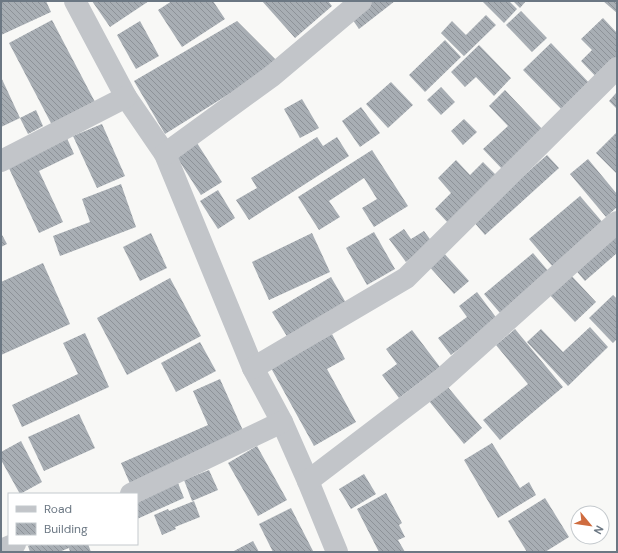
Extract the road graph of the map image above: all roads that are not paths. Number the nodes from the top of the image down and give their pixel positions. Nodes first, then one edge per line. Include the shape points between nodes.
1 (75, 1) edge
2 (362, 1) edge
3 (617, 68) edge
4 (126, 97) junction
5 (165, 154) junction
6 (1, 161) edge
7 (617, 222) edge
8 (253, 368) junction
9 (282, 422) junction
10 (308, 481) junction
11 (133, 493) edge
12 (13, 545) edge
13 (1, 550) edge
14 (331, 550) edge

1 - 4 street
2 - 5 street via 272,76
3 - 8 street via 406,278
4 - 5 street
4 - 6 street
5 - 8 street
7 - 10 street via 442,378
8 - 9 street
9 - 10 street
9 - 11 street
10 - 14 street
12 - 13 street

